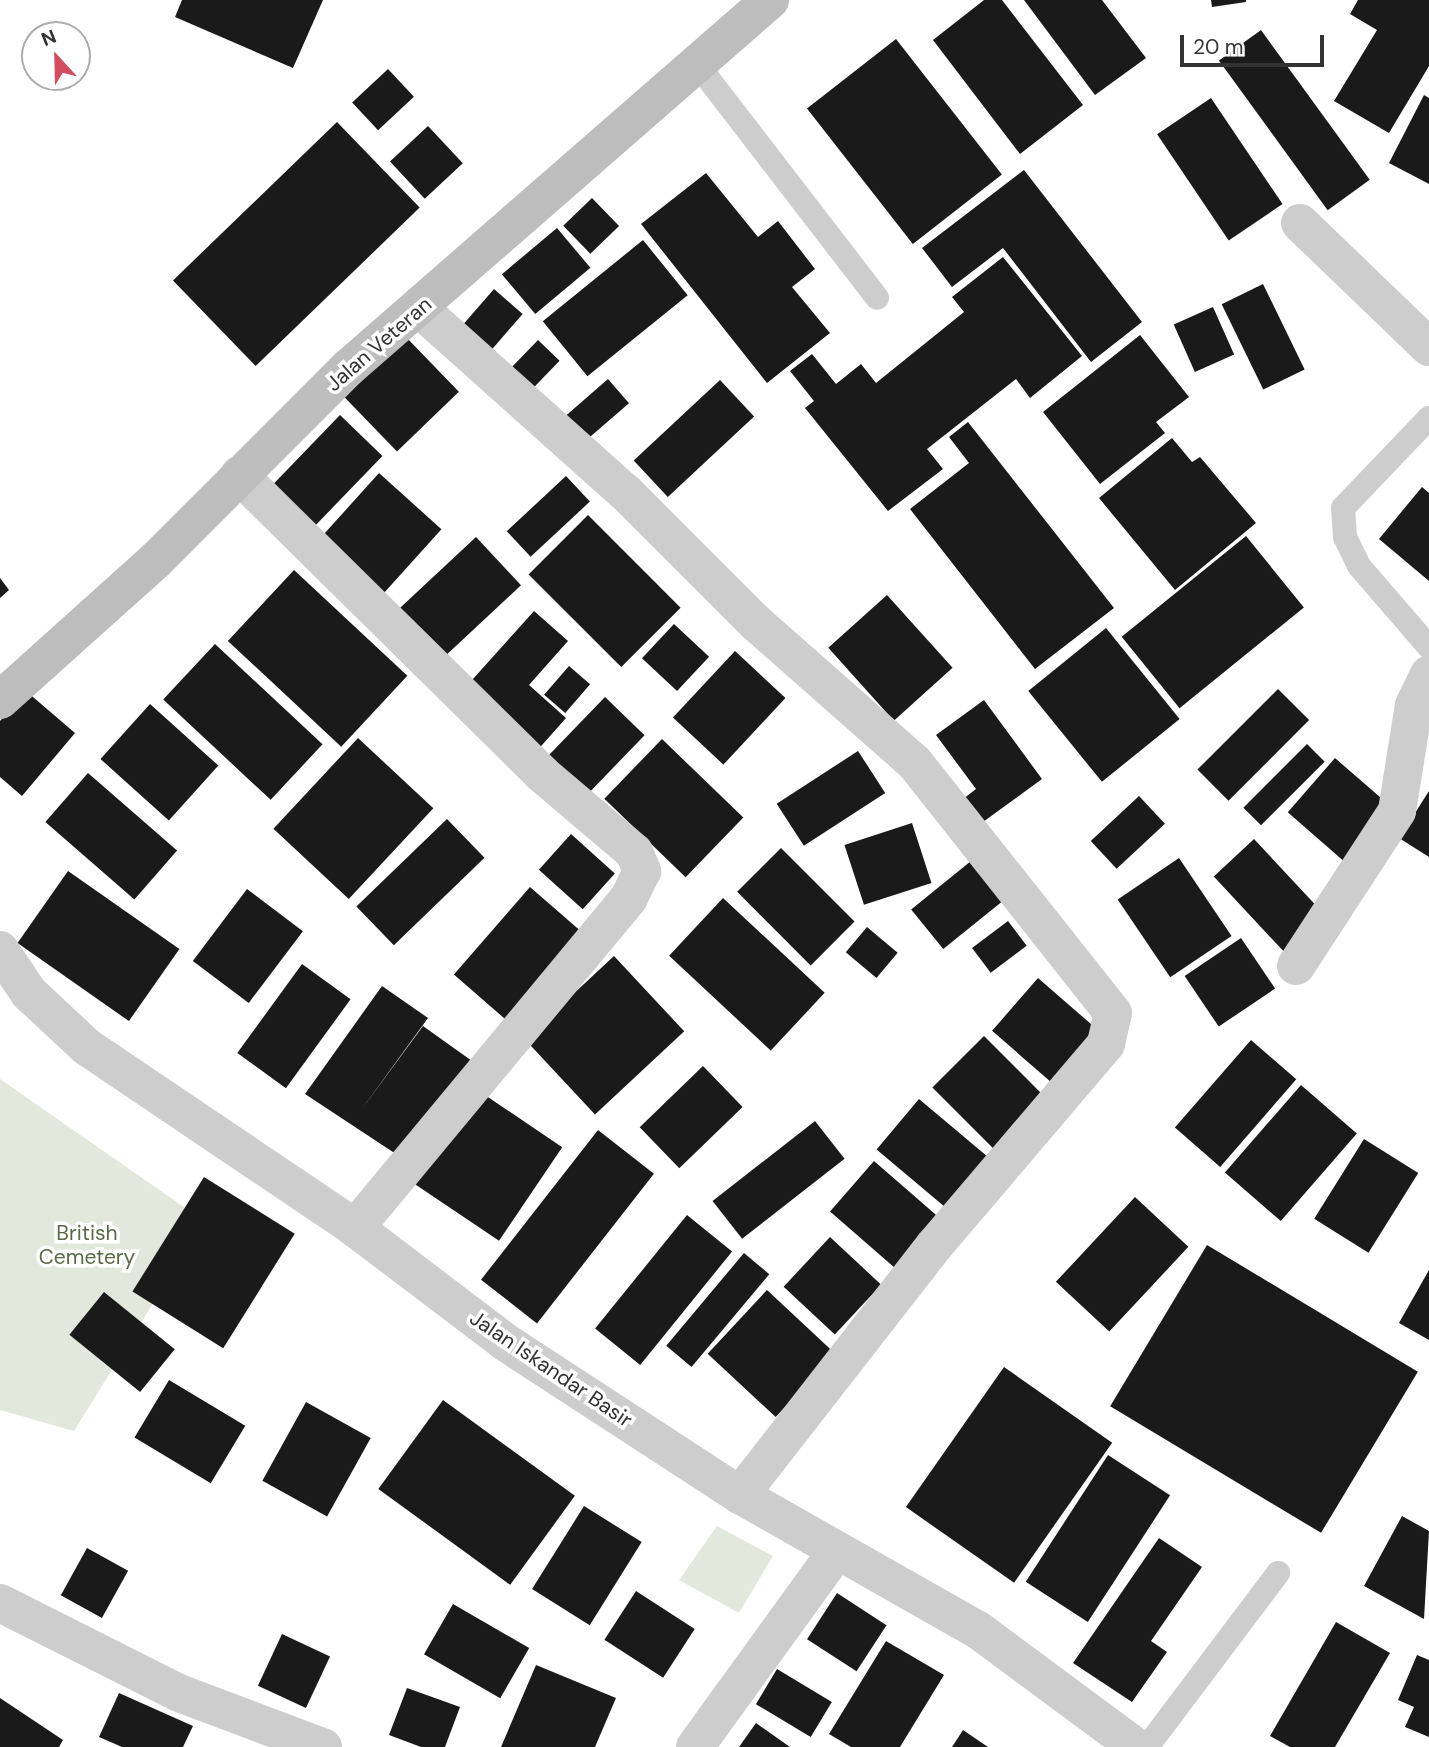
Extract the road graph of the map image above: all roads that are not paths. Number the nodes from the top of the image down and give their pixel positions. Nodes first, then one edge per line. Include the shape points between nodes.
1 (770, 0) edge
2 (697, 64) junction
3 (1300, 223) dead end
4 (877, 298) dead end
5 (420, 309) junction
6 (1429, 347) edge
7 (1429, 418) edge
8 (239, 475) junction
9 (1429, 647) edge
10 (1429, 674) edge
11 (0, 700) edge
12 (0, 950) edge
13 (1296, 966) dead end
14 (355, 1228) junction
15 (740, 1495) junction
16 (837, 1551) junction
17 (1278, 1573) dead end
18 (0, 1603) edge
19 (323, 1747) edge
20 (695, 1747) edge
21 (1136, 1747) edge
22 (1147, 1747) edge

1 - 2 street, Jalan Veteran
2 - 4 lane
2 - 5 street, Jalan Veteran
3 - 6 street
5 - 8 street, Jalan Veteran via 348,368
5 - 15 street via 625,492 755,622 914,762 1114,1013 1106,1044 934,1246
7 - 9 lane via 1369,473 1343,508 1345,537 1359,566
8 - 11 street, Jalan Veteran
8 - 14 street via 542,774 634,852 642,871 629,898
10 - 13 street via 1414,705 1397,811
12 - 14 street, Jalan Iskandar Basir via 29,993 67,1031
14 - 15 street, Jalan Iskandar Basir via 505,1342
15 - 16 street, Jalan Iskandar Basir
16 - 20 street
16 - 21 street, Jalan Iskandar Basir via 978,1630
17 - 22 lane
18 - 19 street via 179,1693

